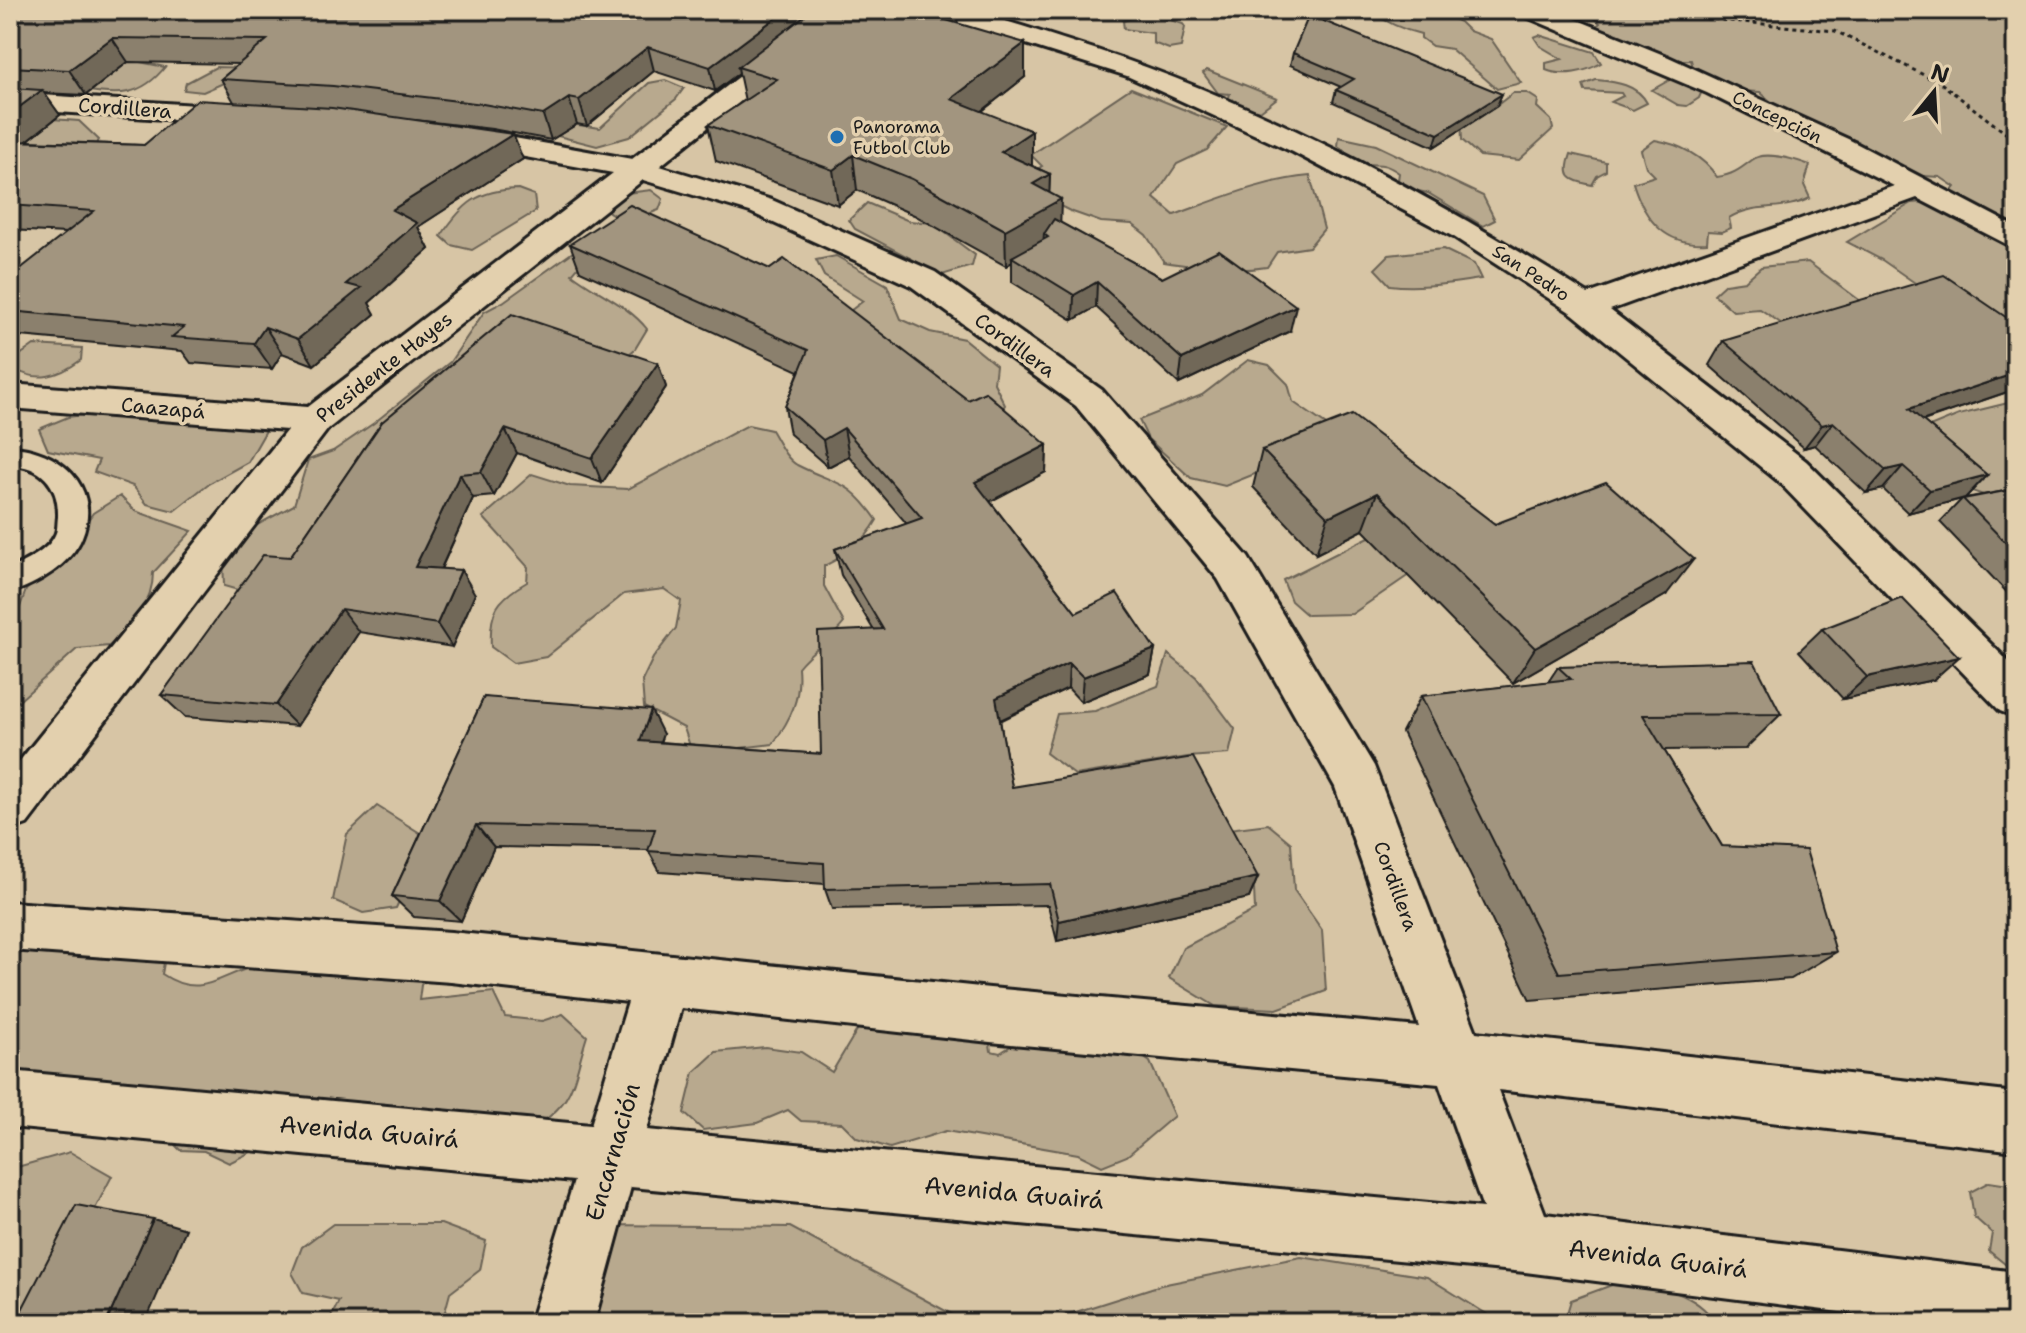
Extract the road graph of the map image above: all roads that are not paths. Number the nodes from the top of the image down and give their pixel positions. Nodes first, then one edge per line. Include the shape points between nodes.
1 (842, 10) edge
2 (943, 10) edge
3 (1531, 10) edge
4 (10, 101) edge
5 (281, 118) edge
6 (419, 132) edge
7 (638, 169) junction
8 (1920, 187) junction
9 (2016, 240) edge
10 (1585, 307) junction
11 (10, 396) edge
12 (315, 420) junction
13 (10, 456) edge
14 (10, 582) edge
15 (2016, 698) edge
16 (10, 809) edge
17 (10, 926) edge
18 (662, 979) junction
19 (1460, 1058) junction
20 (10, 1099) edge
21 (2016, 1122) edge
22 (613, 1154) junction
23 (1525, 1242) junction
24 (2016, 1303) edge
25 (562, 1323) edge

1 - 7 street, Presidente Hayes
2 - 10 street, San Pedro via 1136,70 1303,146 1465,230
3 - 8 street, Concepción via 1719,88
4 - 5 street, Cordillera
6 - 7 street, Cordillera
7 - 12 street, Presidente Hayes
7 - 19 street, Cordillera via 761,206 923,279 1089,398 1233,568 1357,781
8 - 9 street, Concepción
8 - 10 street
10 - 15 street, San Pedro via 1792,471
11 - 12 street, Caazapá
12 - 16 street, Presidente Hayes
13 - 14 lane via 27,454 58,469 74,502 69,537 38,567
17 - 18 street via 451,957
18 - 19 street
18 - 22 street, Encarnación
19 - 21 street
19 - 23 street, Cordillera
20 - 22 street, Avenida Guairá
22 - 23 street, Avenida Guairá
22 - 25 street, Encarnación
23 - 24 street, Avenida Guairá

